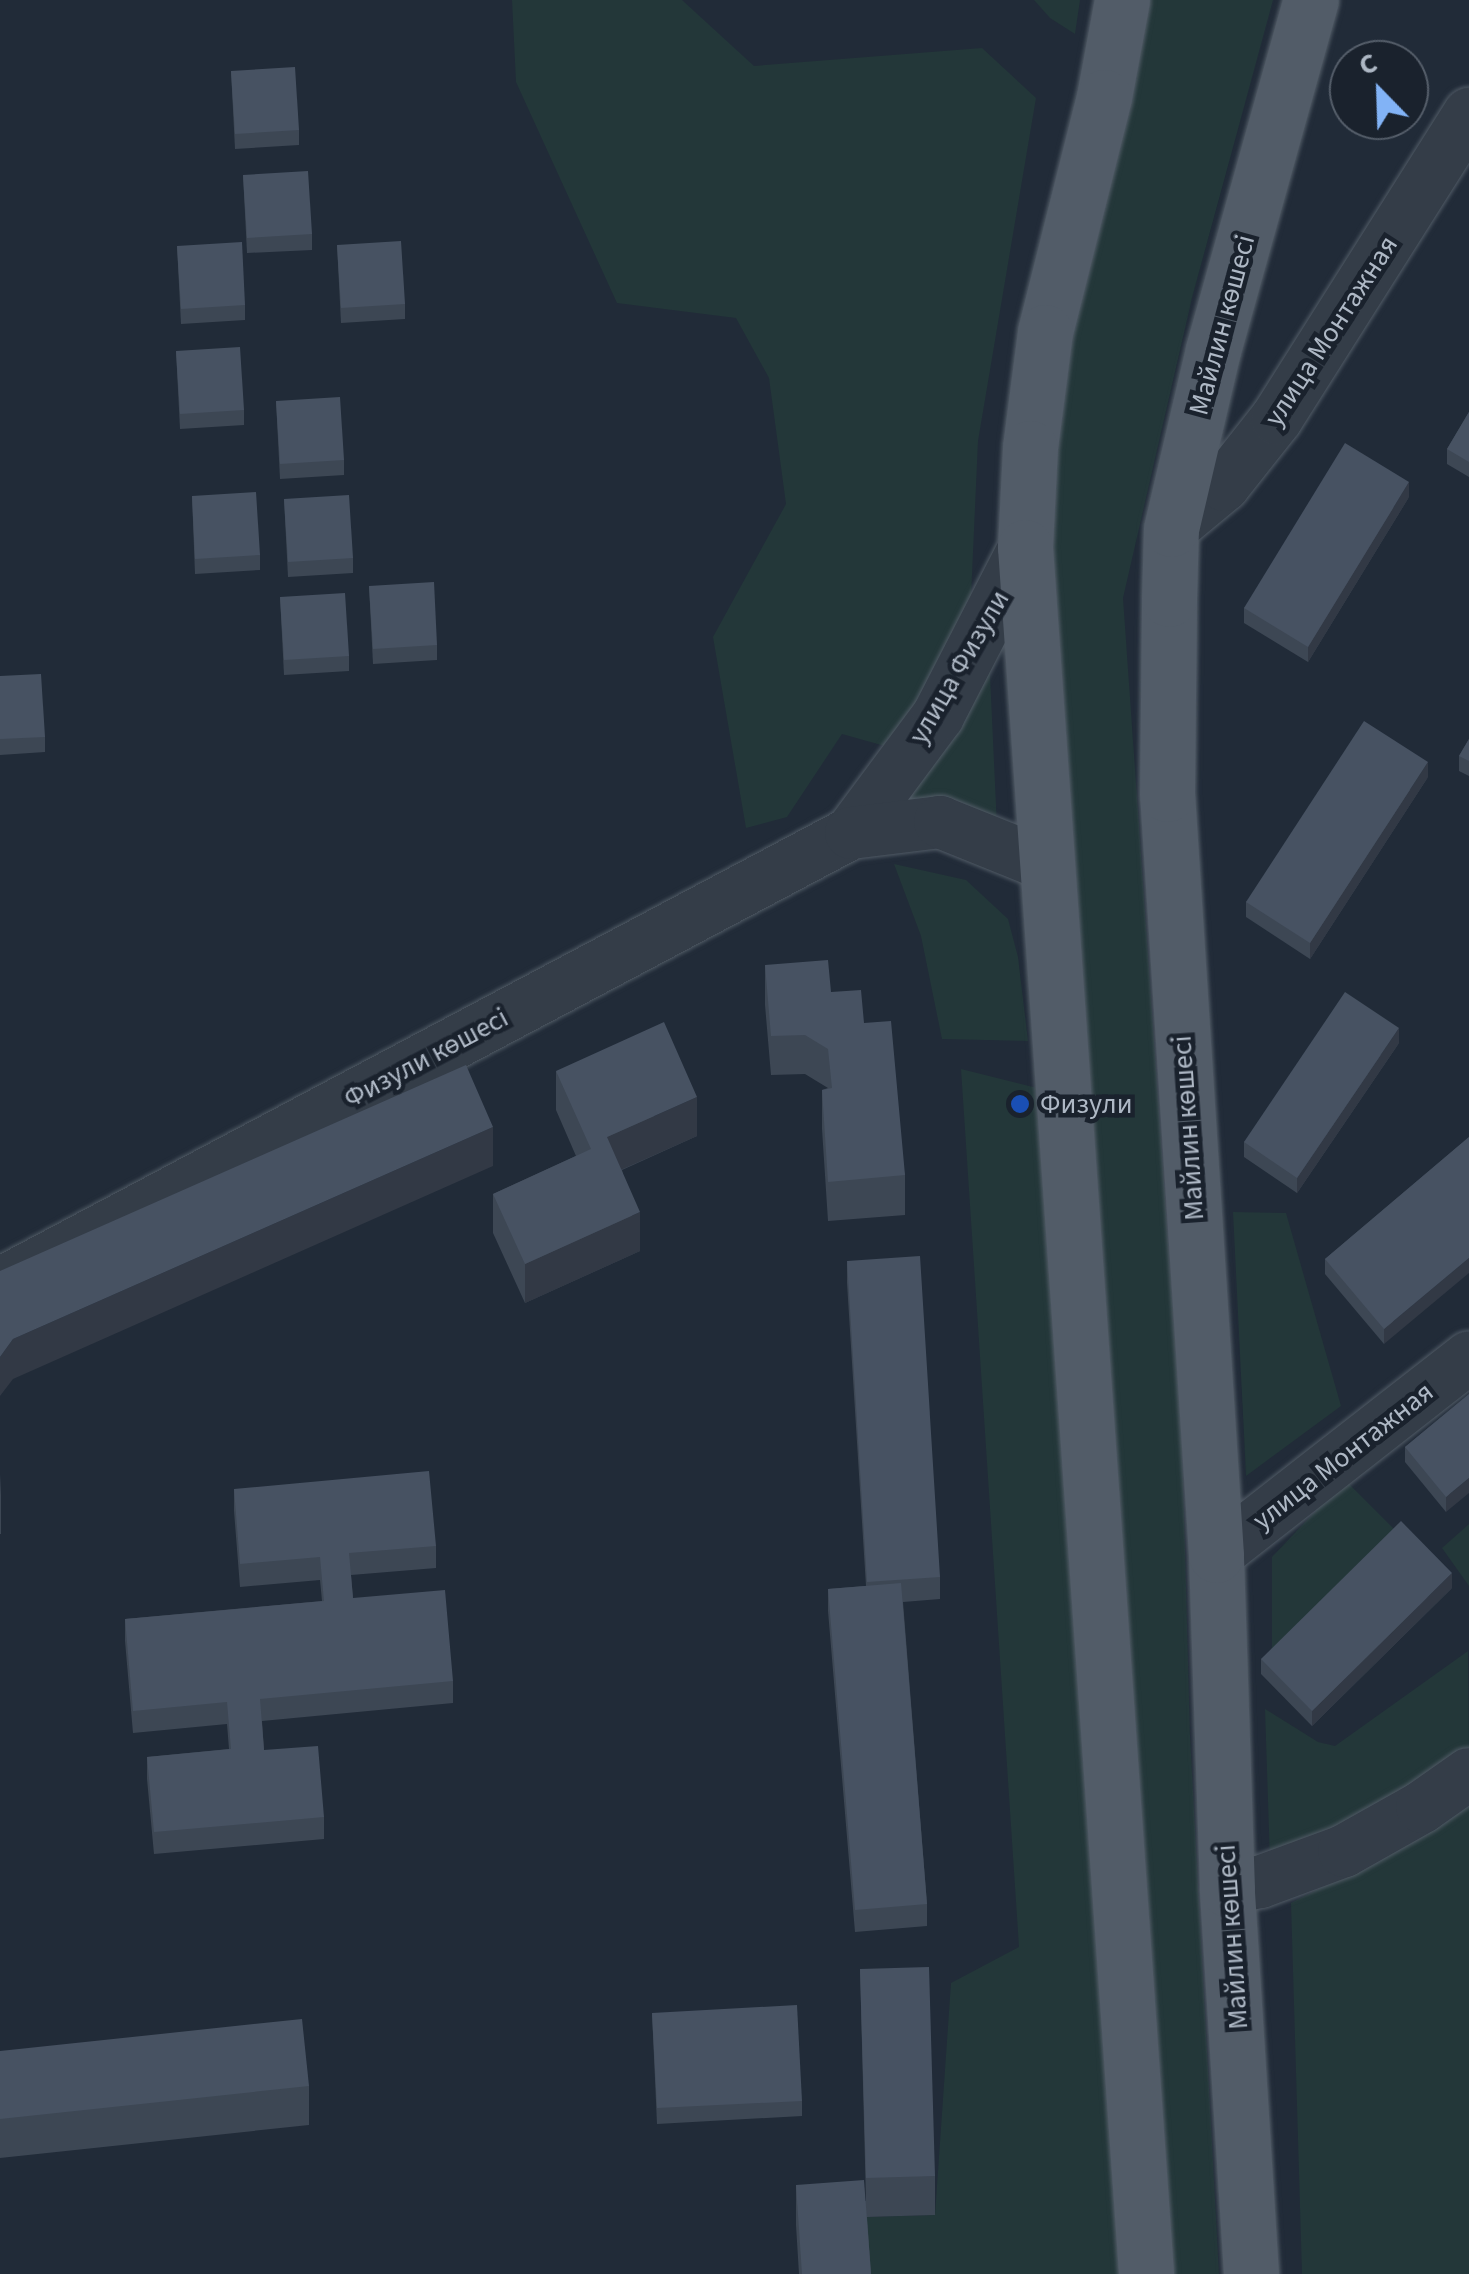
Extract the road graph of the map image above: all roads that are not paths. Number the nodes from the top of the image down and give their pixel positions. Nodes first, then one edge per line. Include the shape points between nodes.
1 (1122, 0) edge
2 (1311, 0) edge
3 (1469, 114) edge
4 (1172, 529) junction
5 (1026, 547) junction
6 (851, 833) junction
7 (1047, 866) junction
8 (0, 1284) edge
9 (1469, 1358) edge
10 (1216, 1554) junction
11 (1469, 1774) edge
12 (1227, 1889) junction
13 (1146, 2274) edge
14 (1250, 2274) edge

1 - 5 main road via 1044,332
2 - 4 main road, Майлин көшесі via 1213,350
3 - 4 street, улица Монтажная via 1277,418 1224,485
4 - 10 main road, Майлин көшесі via 1167,794
5 - 6 street, улица Физули via 938,716
5 - 7 main road
6 - 7 street via 940,822
6 - 8 street, Физули көшесі
7 - 13 main road
9 - 10 street, улица Монтажная
10 - 12 main road, Майлин көшесі
11 - 12 street via 1344,1851
12 - 14 main road, Майлин көшесі

